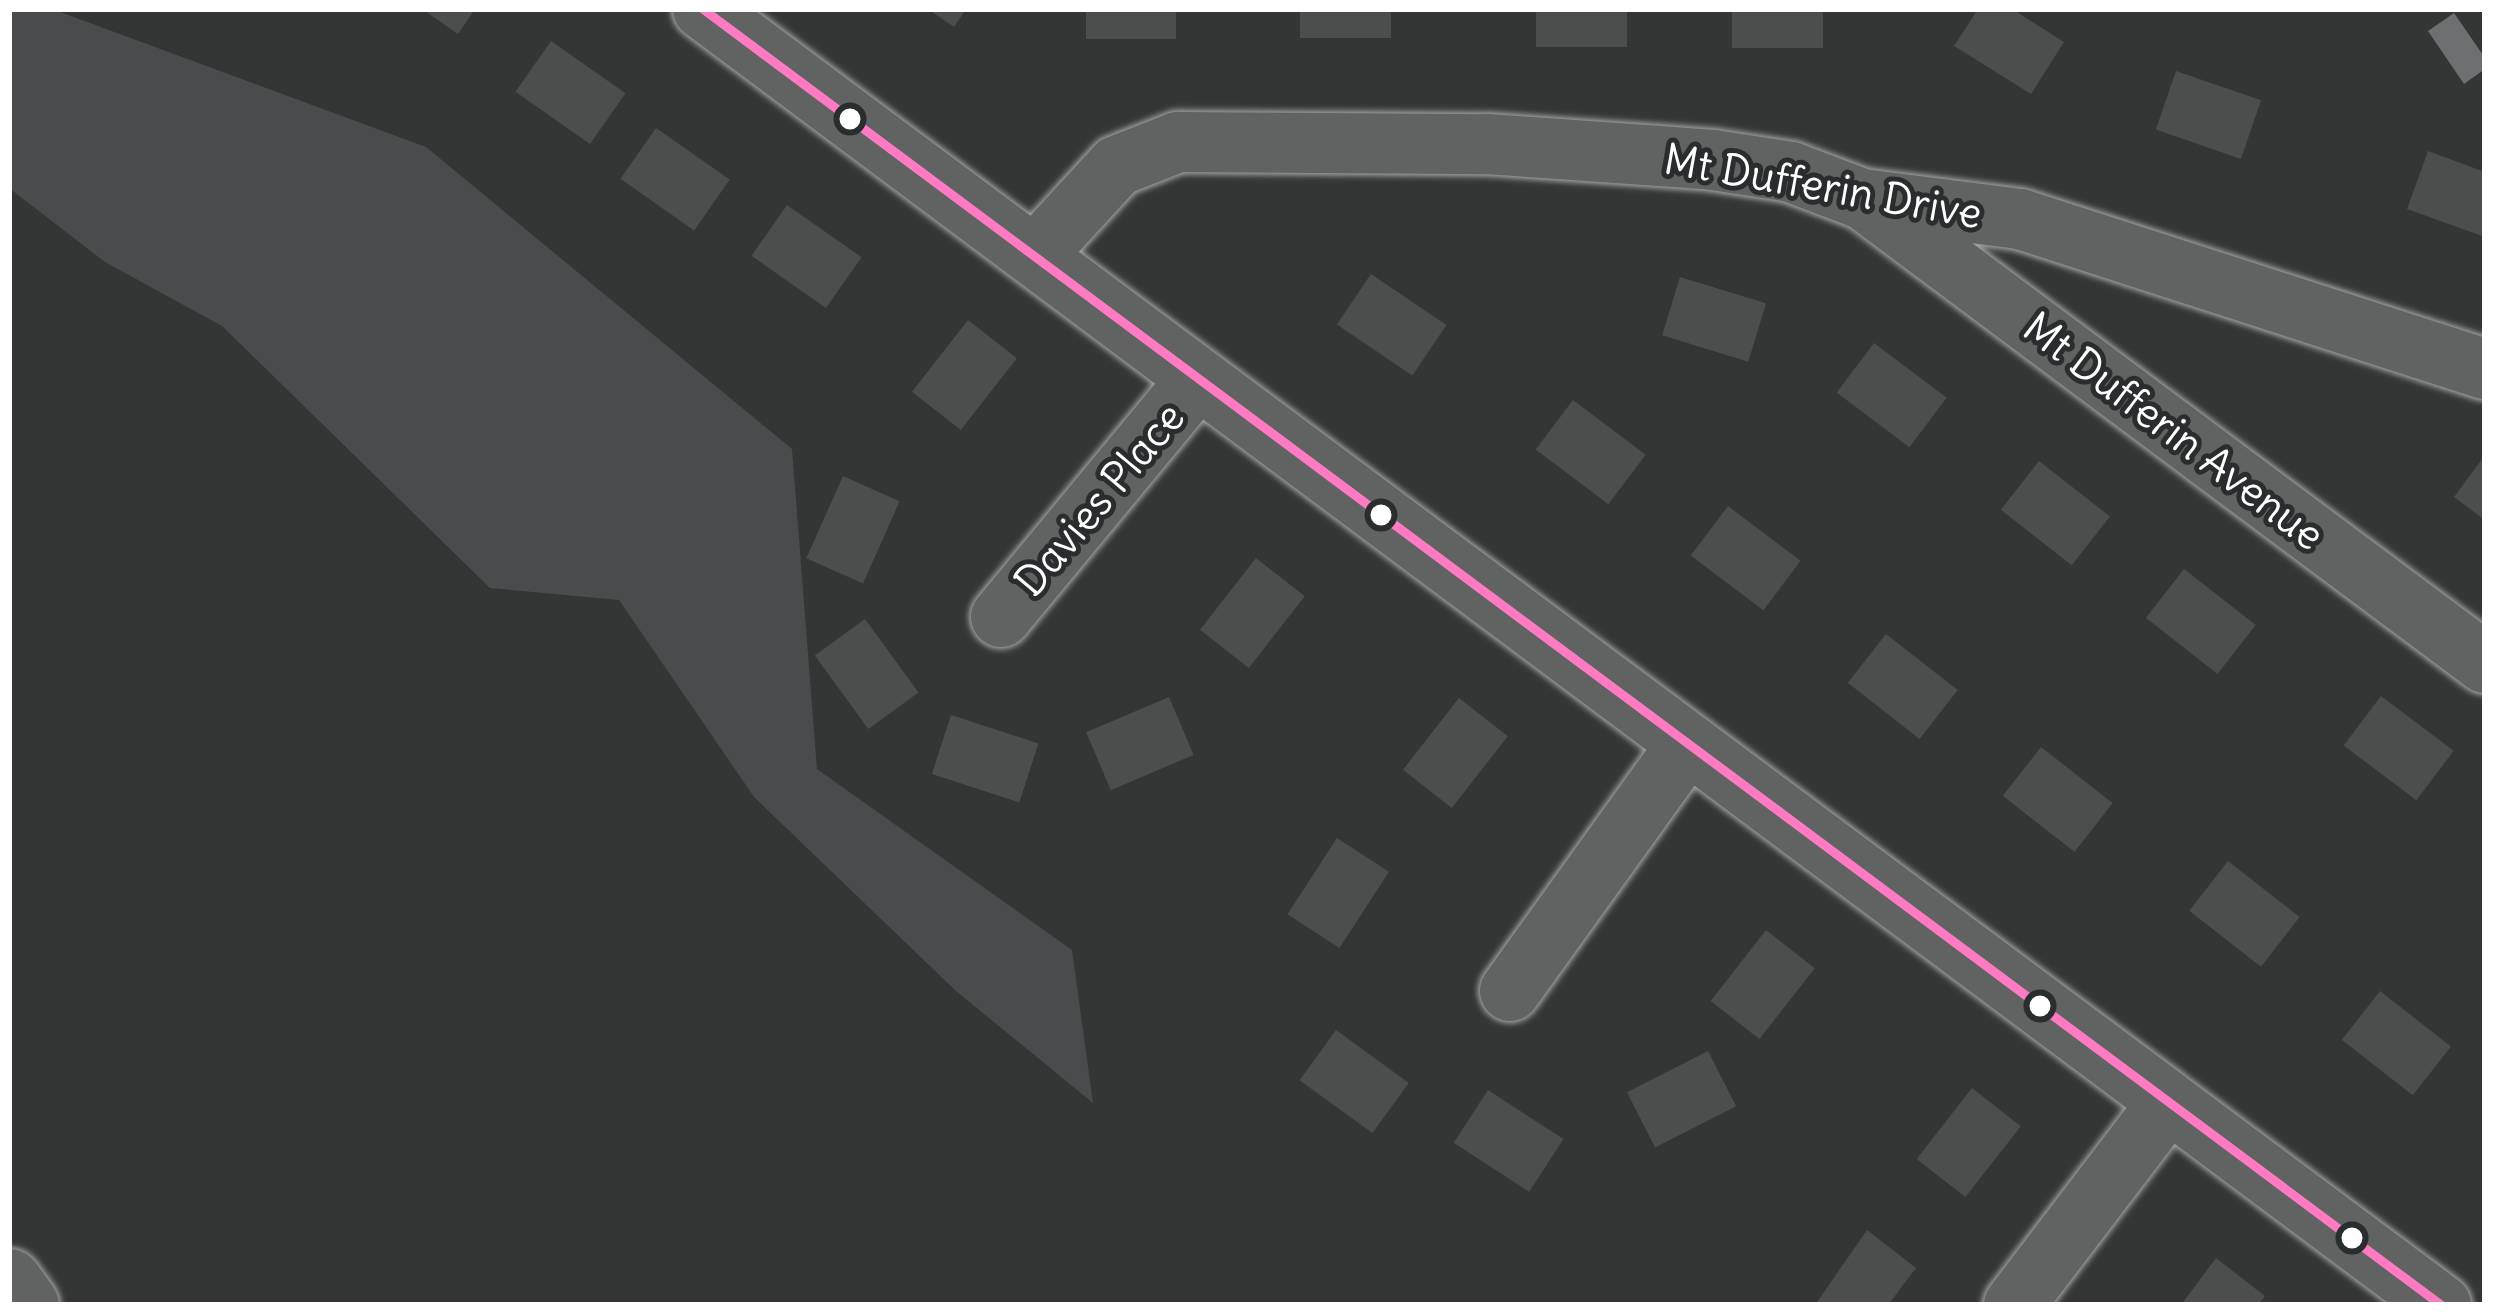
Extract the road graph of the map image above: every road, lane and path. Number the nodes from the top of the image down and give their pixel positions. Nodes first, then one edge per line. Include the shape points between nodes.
1 (703, 9) edge
2 (1862, 199) junction
3 (1037, 253) junction
4 (2485, 369) edge
5 (1196, 381) junction
6 (1001, 617) dead end
7 (2485, 663) edge
8 (1687, 745) junction
9 (1510, 991) dead end
10 (2168, 1102) junction
11 (9, 1282) edge
12 (26, 1305) edge
13 (2014, 1305) edge
14 (2441, 1305) edge

1 - 3 street
2 - 3 street, Mt Dufferin Drive via 1791,172 1713,160 1487,144 1178,142 1117,166
2 - 4 street, Mt Dufferin Drive via 2020,219
2 - 7 street, Mt Dufferin Avenue
3 - 5 street
5 - 6 street, Davies Place
5 - 8 street
8 - 9 street
8 - 10 street
10 - 13 street
10 - 14 street
11 - 12 highway

